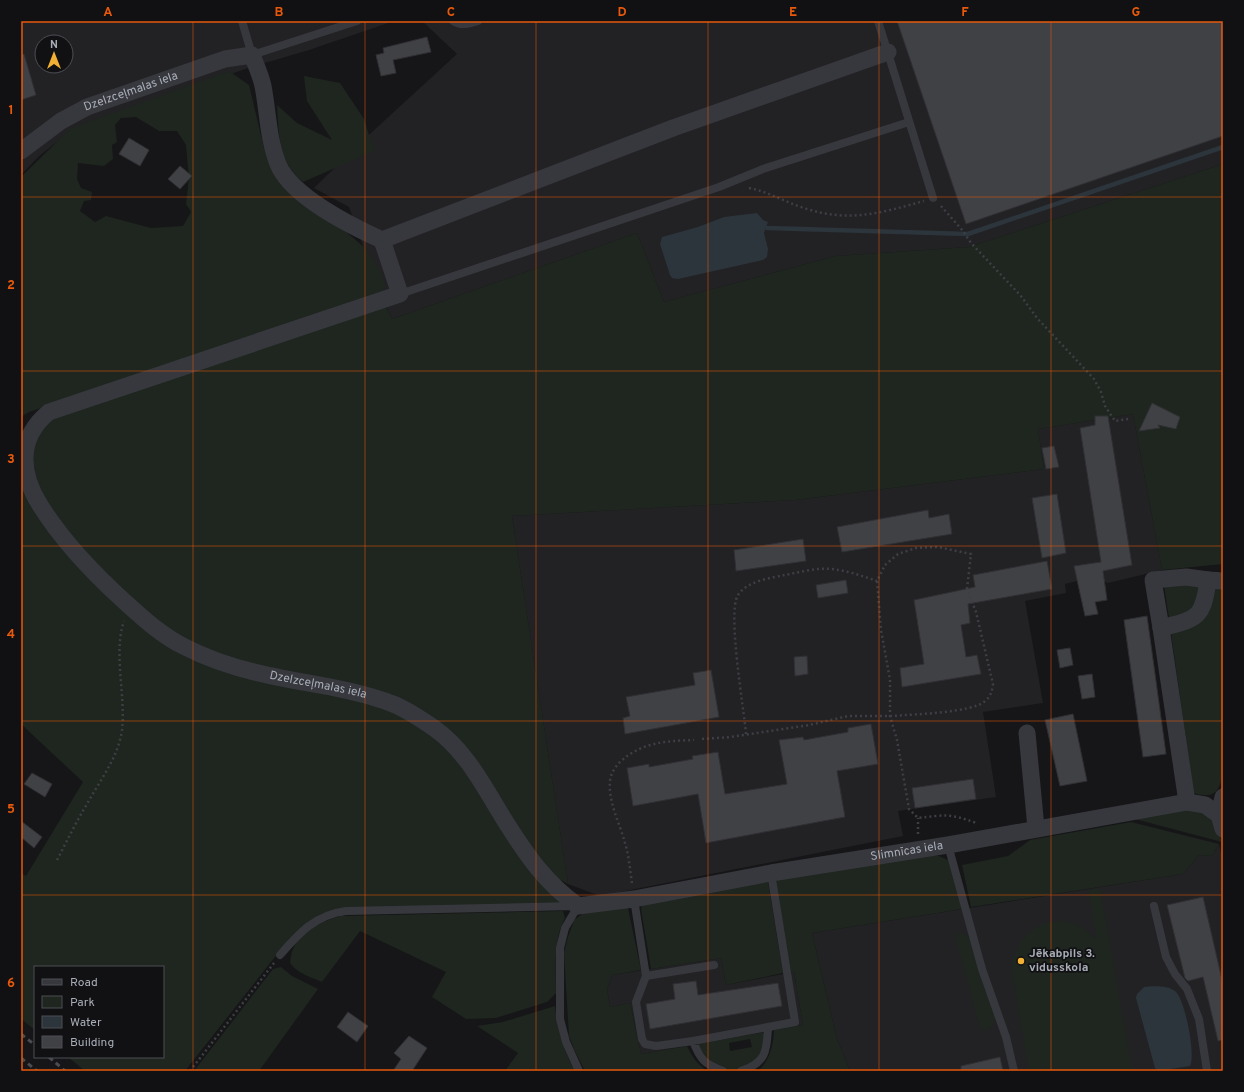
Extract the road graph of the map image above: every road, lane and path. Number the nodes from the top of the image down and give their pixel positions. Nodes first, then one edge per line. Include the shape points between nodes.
1 (242, 21) edge
2 (357, 21) edge
3 (453, 21) edge
4 (478, 21) edge
5 (878, 21) edge
6 (888, 52) junction
7 (252, 55) junction
8 (909, 122) junction
9 (21, 151) edge
10 (746, 187) dead end
11 (933, 198) junction
12 (382, 240) junction
13 (400, 294) junction
14 (1128, 419) dead end
15 (1216, 580) edge
16 (877, 581) junction
17 (139, 615) junction
18 (1161, 628) junction
19 (890, 716) junction
20 (1027, 733) dead end
21 (746, 734) junction
22 (702, 739) dead end
23 (694, 740) dead end
24 (1223, 797) edge
25 (1187, 802) junction
26 (1221, 822) edge
27 (1036, 828) junction
28 (998, 835) junction
29 (948, 845) junction
30 (57, 860) dead end
31 (771, 873) junction
32 (634, 899) junction
33 (578, 906) junction
34 (1154, 906) dead end
35 (280, 955) joint
36 (714, 965) dead end
37 (646, 976) junction
38 (768, 1027) junction
39 (693, 1041) junction
40 (190, 1071) edge
41 (579, 1071) edge
42 (722, 1071) edge
43 (741, 1071) edge
44 (1014, 1071) edge
45 (1207, 1071) edge

1 - 7 lane
2 - 7 lane
3 - 4 lane via 468,24
5 - 6 lane
6 - 8 lane
6 - 12 street via 673,128
7 - 9 street, Dzelzceļmalas iela via 225,58 87,107 60,121
7 - 12 street via 263,84 273,148 282,173 299,191 330,213
8 - 11 lane
8 - 13 lane via 763,169
10 - 11 path via 778,196 802,208 838,216 878,214
11 - 14 path via 1021,296 1037,318 1094,379 1105,406 1115,421
12 - 13 street
13 - 17 street, Dzelzceļmalas iela via 49,412 36,424 26,448 24,469 34,495 76,554
15 - 18 street via 1193,619
15 - 18 street via 1186,577 1153,580
16 - 19 path via 880,630 890,680
16 - 19 path via 885,565 898,554 916,548 938,547 971,554 967,589 976,612 993,684 991,694 985,702 969,709
16 - 21 path via 838,570 819,569 768,578 748,586 738,595 734,610 734,632
17 - 30 path via 129,614 122,626 123,714 117,749
17 - 33 street, Dzelzceļmalas iela via 165,636 204,656 262,674 372,697 412,713 449,740 479,777 544,877 558,892
18 - 25 street
19 - 21 path via 848,716 809,725
19 - 28 path via 897,740 909,809 918,818 943,814 961,818
20 - 27 street
21 - 22 path
23 - 32 path via 664,741 646,745 627,755 614,768 610,781 614,806 626,844
24 - 26 street
25 - 26 street, Slimnīcas iela via 1205,805
25 - 27 street, Slimnīcas iela
27 - 28 street, Slimnīcas iela
28 - 29 street, Slimnīcas iela
29 - 31 street, Slimnīcas iela
29 - 44 lane via 982,969 1006,1037
31 - 32 street, Slimnīcas iela
31 - 38 lane via 795,1022
32 - 33 street, Slimnīcas iela
32 - 37 lane
33 - 35 lane via 333,913 308,926
33 - 41 lane via 565,928 560,948 560,1019 566,1042
34 - 45 lane via 1166,957 1187,989 1199,1019
35 - 40 path
36 - 37 lane
37 - 39 lane via 636,1002 645,1044 656,1046
38 - 39 lane
38 - 43 lane via 768,1043 764,1057 754,1067
39 - 42 lane via 700,1057 710,1066

